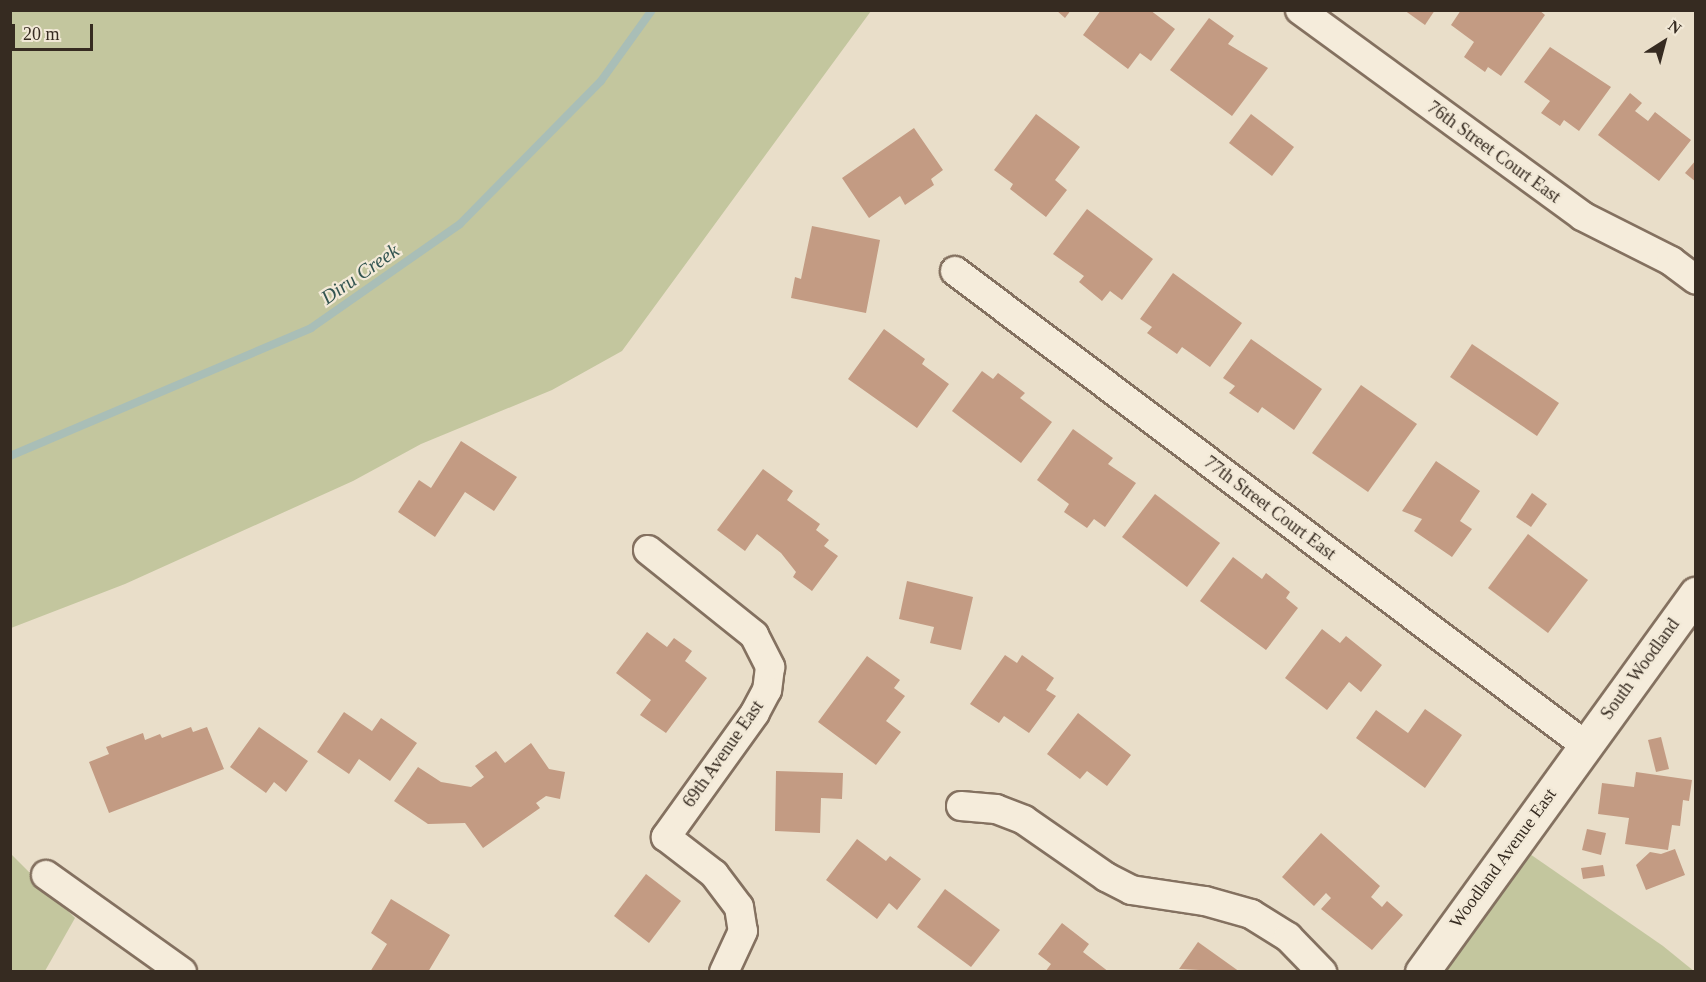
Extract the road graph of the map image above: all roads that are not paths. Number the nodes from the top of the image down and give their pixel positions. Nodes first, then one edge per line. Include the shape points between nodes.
1 (1300, 10) edge
2 (955, 270) dead end
3 (1695, 280) edge
4 (648, 550) dead end
5 (1695, 594) edge
6 (1584, 745) junction
7 (961, 806) dead end
8 (46, 875) dead end
9 (182, 972) edge
10 (724, 972) edge
11 (1322, 972) edge
12 (1422, 972) edge

1 - 3 street, 76th Street Court East via 1582,216 1671,261
2 - 6 street, 77th Street Court East
4 - 10 street, 69th Avenue East via 754,635 770,667 767,690 755,713 666,837 714,874 739,907 743,931
5 - 6 street, South Woodland
6 - 12 street, Woodland Avenue East
7 - 11 street via 996,809 1024,820 1131,890 1205,901 1251,914 1288,937
8 - 9 street

